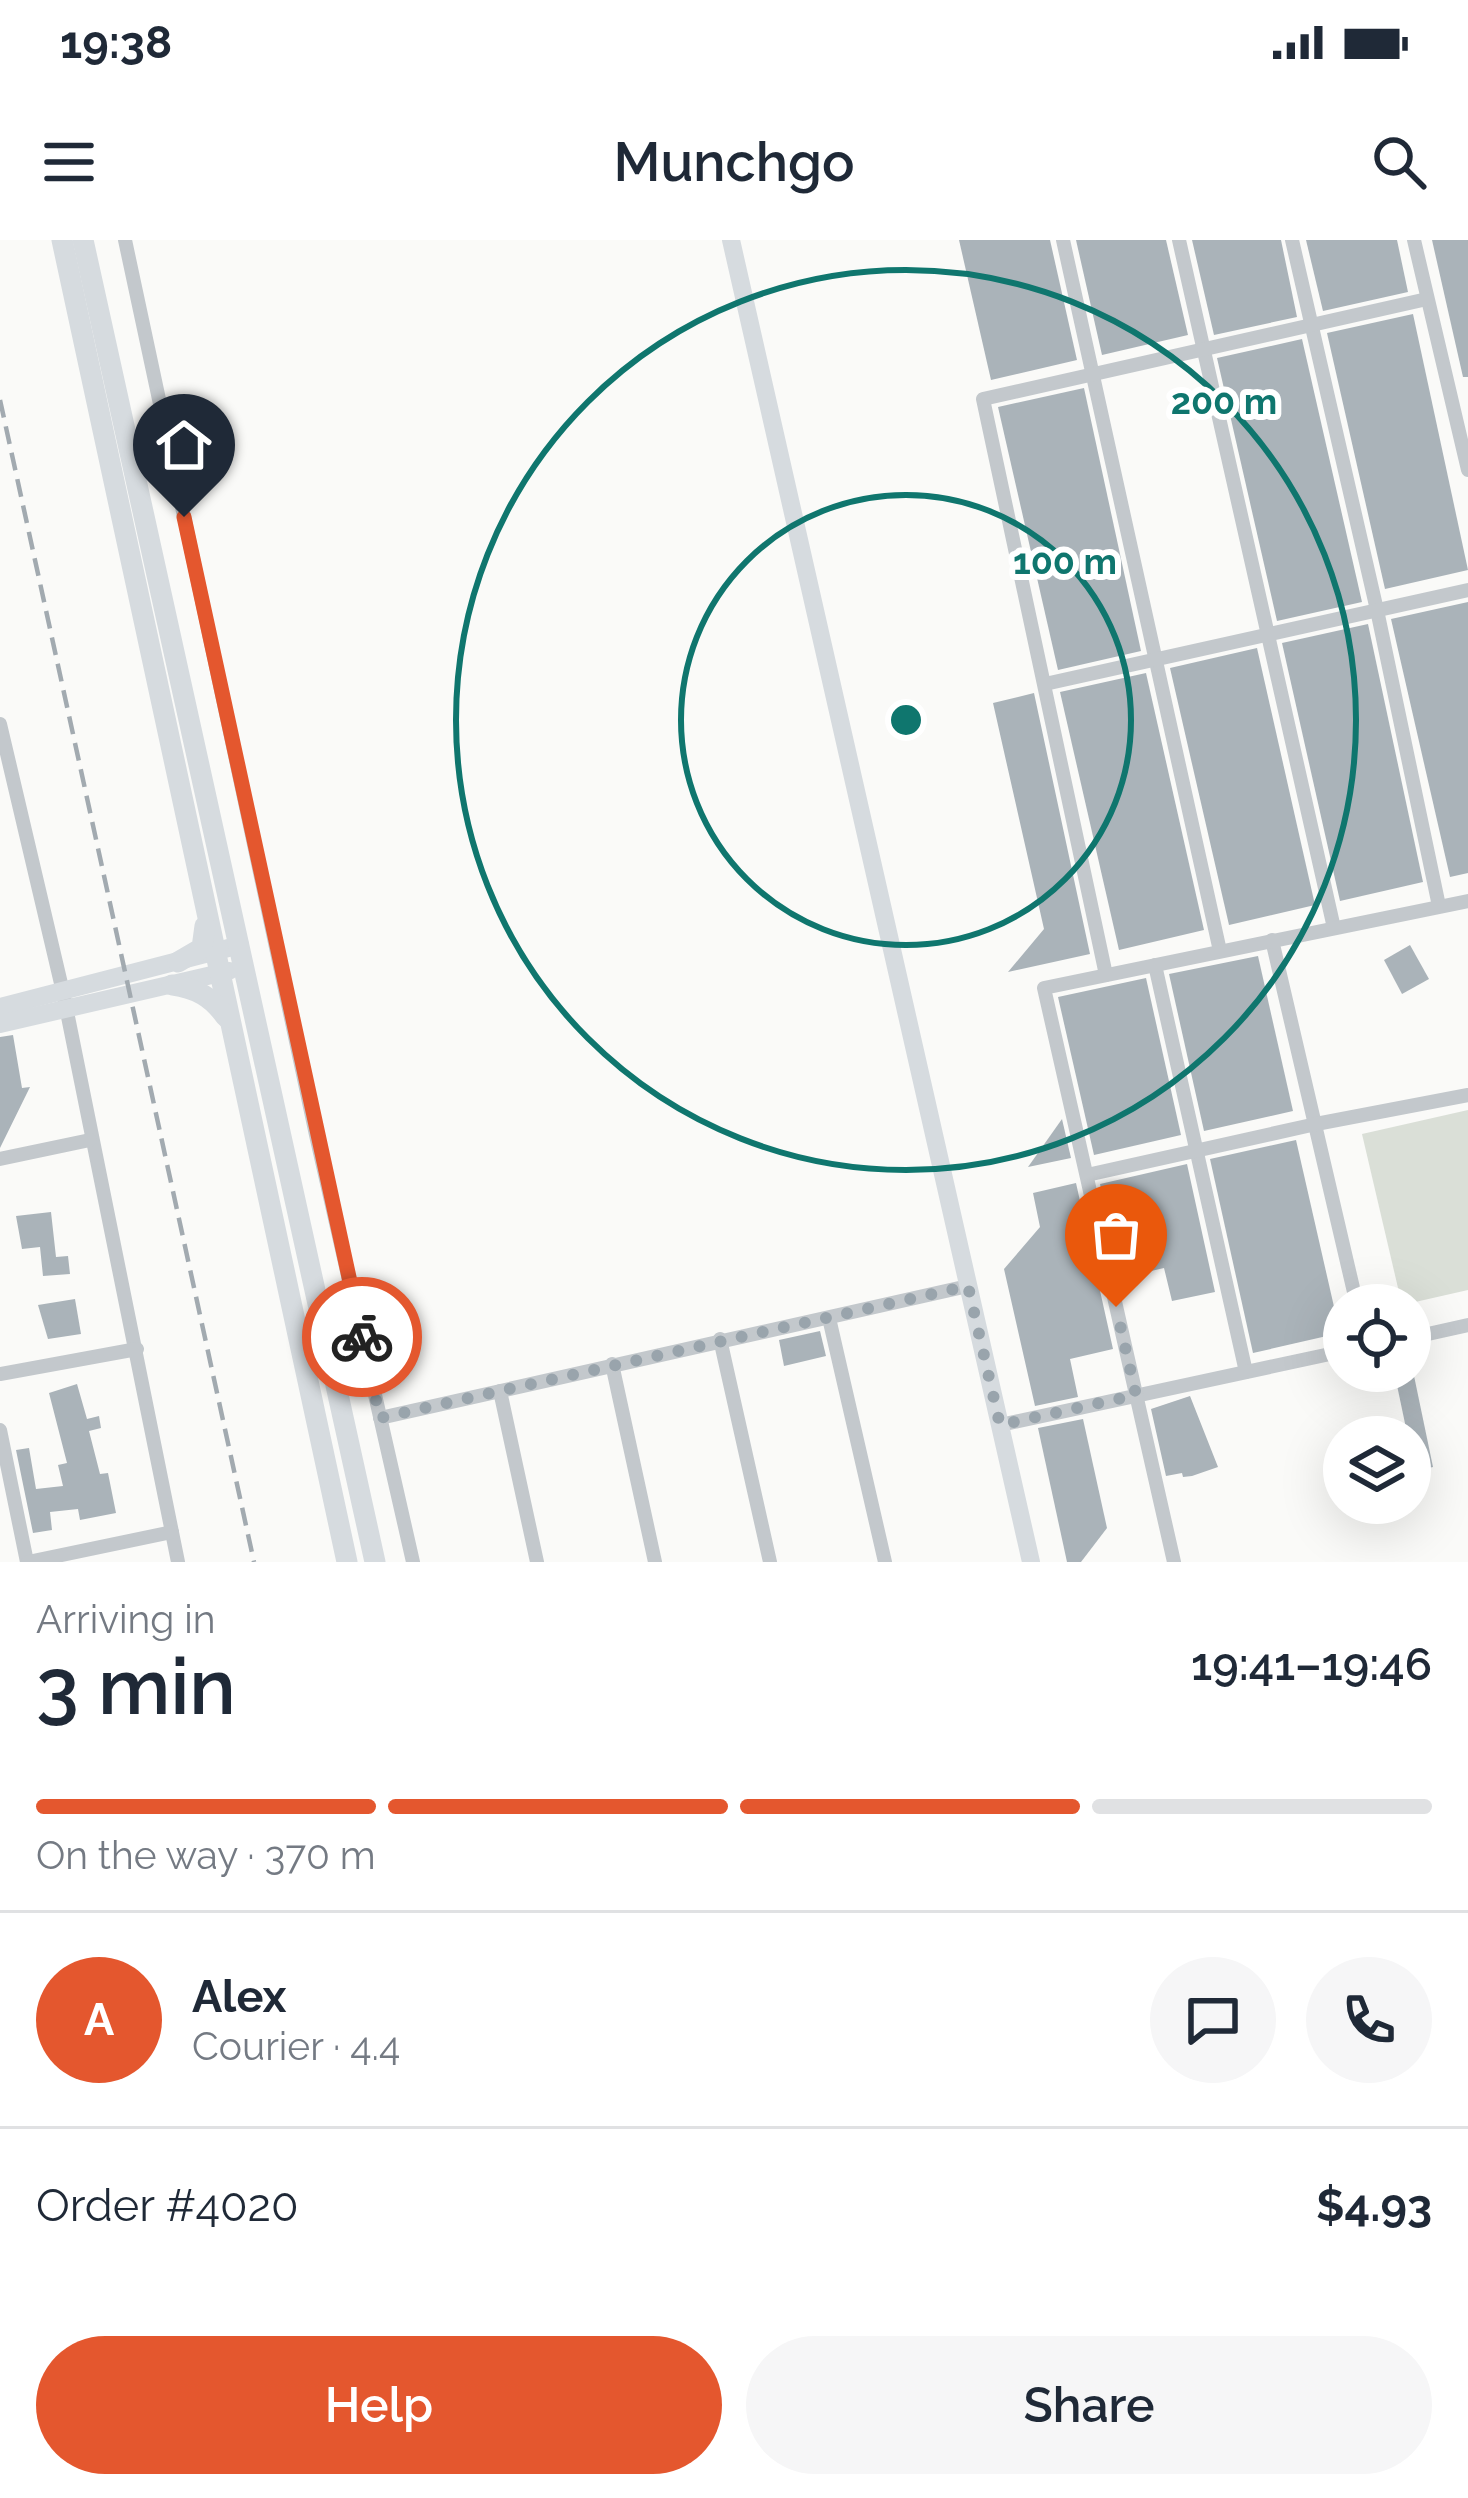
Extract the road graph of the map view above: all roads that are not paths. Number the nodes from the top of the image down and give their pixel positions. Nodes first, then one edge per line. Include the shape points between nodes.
1 (62, 240) edge
2 (83, 240) edge
3 (125, 240) edge
4 (731, 240) edge
5 (1064, 240) edge
6 (1179, 240) edge
7 (1292, 240) edge
8 (1414, 240) edge
9 (1427, 299) junction
10 (1313, 325) junction
11 (1204, 351) junction
12 (1094, 376) junction
13 (1468, 470) edge
14 (1468, 590) edge
15 (1377, 610) junction
16 (1266, 634) junction
17 (1155, 660) junction
18 (1045, 684) junction
19 (0, 724) edge
20 (206, 896) junction
21 (1468, 901) edge
22 (1439, 906) junction
23 (1334, 928) junction
24 (1272, 940) junction
25 (1220, 951) junction
26 (243, 956) junction
27 (178, 962) junction
28 (217, 963) junction
29 (1155, 965) junction
30 (1106, 975) junction
31 (172, 985) junction
32 (65, 1000) junction
33 (0, 1006) edge
34 (227, 1018) junction
35 (0, 1024) edge
36 (1468, 1095) edge
37 (1316, 1124) junction
38 (91, 1140) junction
39 (1196, 1150) junction
40 (0, 1159) edge
41 (1087, 1174) junction
42 (1352, 1284) edge
43 (968, 1286) junction
44 (829, 1318) junction
45 (1468, 1325) edge
46 (1431, 1333) edge
47 (720, 1340) junction
48 (137, 1348) junction
49 (1323, 1356) edge
50 (612, 1364) junction
51 (1246, 1372) junction
52 (0, 1374) edge
53 (500, 1391) junction
54 (1136, 1395) junction
55 (380, 1418) junction
56 (1000, 1425) junction
57 (0, 1430) edge
58 (172, 1532) junction
59 (27, 1562) edge
60 (178, 1562) edge
61 (347, 1562) edge
62 (375, 1562) edge
63 (413, 1562) edge
64 (537, 1562) edge
65 (655, 1562) edge
66 (770, 1562) edge
67 (886, 1562) edge
68 (1031, 1562) edge
69 (1174, 1562) edge

1 - 20 main road
2 - 26 main road
3 - 55 street
4 - 43 street
5 - 12 street
6 - 11 street
7 - 10 street
8 - 9 street
9 - 10 street
9 - 13 street
10 - 11 street
10 - 15 street
11 - 12 street
11 - 16 street
12 - 17 street
12 - 18 street via 983,399
14 - 15 street
15 - 16 street
15 - 22 street
16 - 17 street
16 - 23 street
17 - 18 street
17 - 25 street
18 - 30 street
19 - 32 street
20 - 27 main road via 202,948
20 - 28 main road
21 - 22 street
22 - 23 street
23 - 24 street
24 - 25 street
24 - 37 street
25 - 29 street
26 - 28 street
26 - 62 main road
27 - 28 street
27 - 32 street
28 - 31 street
28 - 34 main road
29 - 30 street
29 - 39 street
30 - 41 street via 1044,988
31 - 32 street
31 - 34 main road via 214,1000
32 - 33 street
32 - 35 street
32 - 38 street
34 - 61 main road
36 - 37 street
37 - 39 street
37 - 42 street
38 - 40 street
38 - 48 street
39 - 41 street
39 - 51 street
41 - 54 street
43 - 44 street
43 - 56 street
44 - 47 street
44 - 67 street
45 - 46 street
47 - 50 street
47 - 66 street
48 - 52 street
48 - 58 street
49 - 51 street
50 - 53 street
50 - 65 street
51 - 54 street
53 - 55 street
53 - 64 street
54 - 56 street
54 - 69 street
55 - 63 street
56 - 68 street
57 - 59 street
58 - 59 street
58 - 60 street

